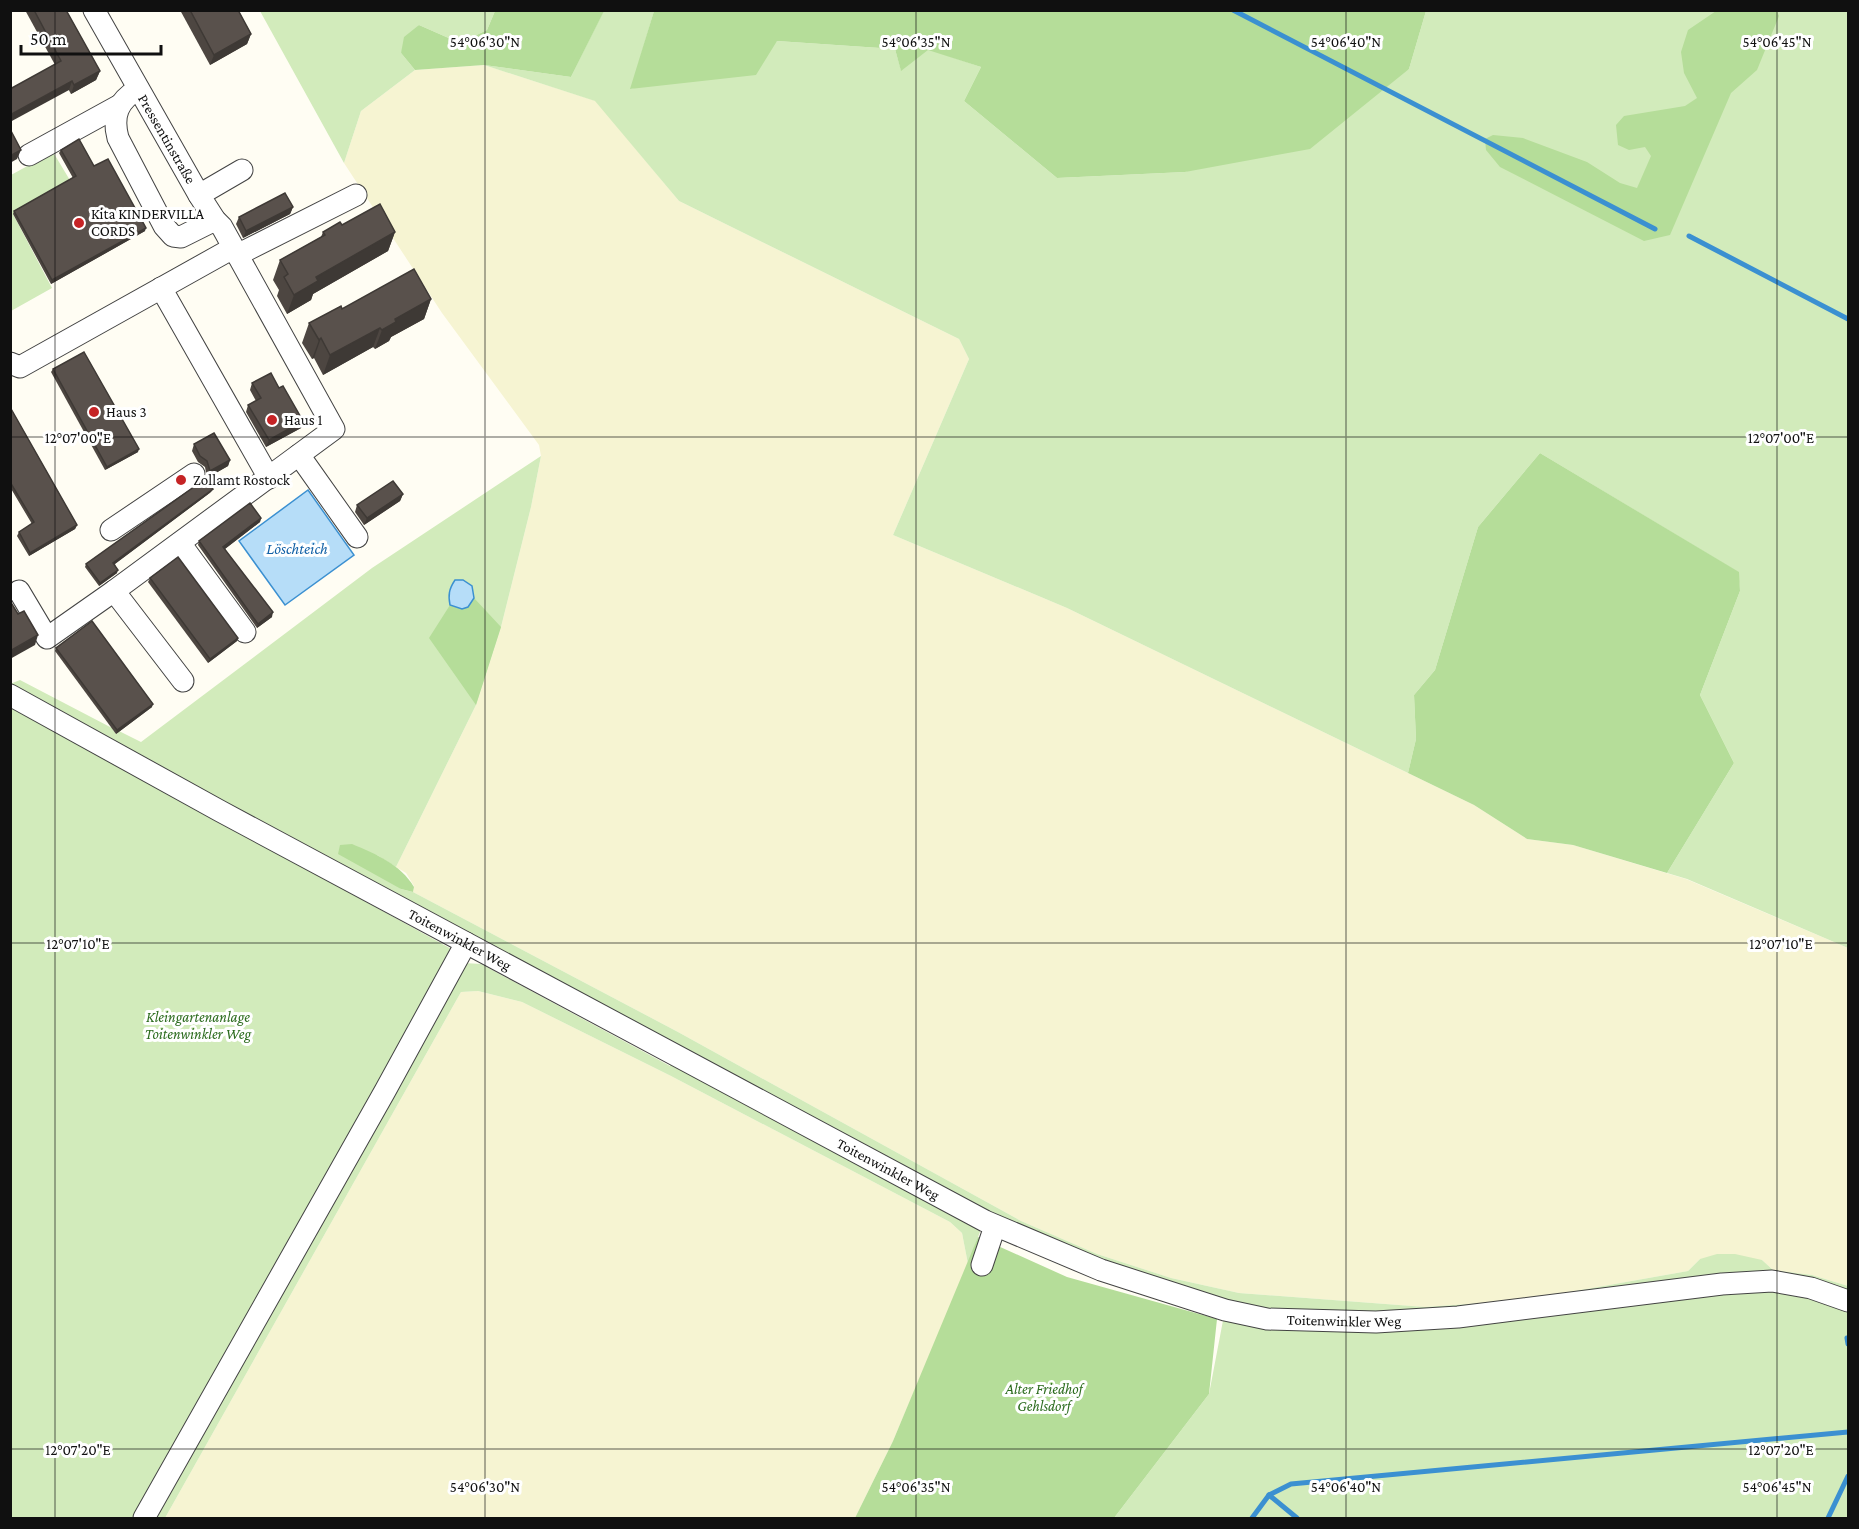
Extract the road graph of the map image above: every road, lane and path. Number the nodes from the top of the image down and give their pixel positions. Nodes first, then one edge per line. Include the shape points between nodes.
1 (94, 10) edge
2 (138, 89) junction
3 (120, 105) junction
4 (29, 155) dead end
5 (242, 170) dead end
6 (199, 195) junction
7 (357, 195) dead end
8 (214, 220) junction
9 (235, 252) junction
10 (161, 288) junction
11 (10, 363) edge
12 (299, 455) junction
13 (194, 474) dead end
14 (269, 478) junction
15 (111, 530) dead end
16 (357, 537) dead end
17 (180, 543) junction
18 (19, 591) dead end
19 (114, 591) junction
20 (245, 632) dead end
21 (183, 681) dead end
22 (10, 695) edge
23 (466, 943) junction
24 (995, 1226) junction
25 (982, 1265) dead end
26 (1848, 1301) edge
27 (144, 1518) edge

1 - 2 street, Pressentinstraße
2 - 3 street, Pressentinstraße
2 - 6 street, Pressentinstraße
3 - 4 street
3 - 8 street, Pressentinstraße via 114,119 118,138 164,226 173,236 181,237
5 - 6 street
6 - 8 street, Pressentinstraße
7 - 9 street
8 - 9 street, Pressentinstraße
9 - 10 street
9 - 12 street, Pressentinstraße via 334,429
10 - 11 street via 20,367
10 - 14 street
12 - 14 street
12 - 16 street
13 - 15 street
14 - 17 street
17 - 19 street
17 - 20 street
18 - 19 street via 47,638
19 - 21 street
22 - 23 street, Toitenwinkler Weg
23 - 24 street, Toitenwinkler Weg
23 - 27 street
24 - 25 street
24 - 26 street, Toitenwinkler Weg via 1101,1270 1267,1319 1376,1322 1458,1317 1772,1281 1811,1288

